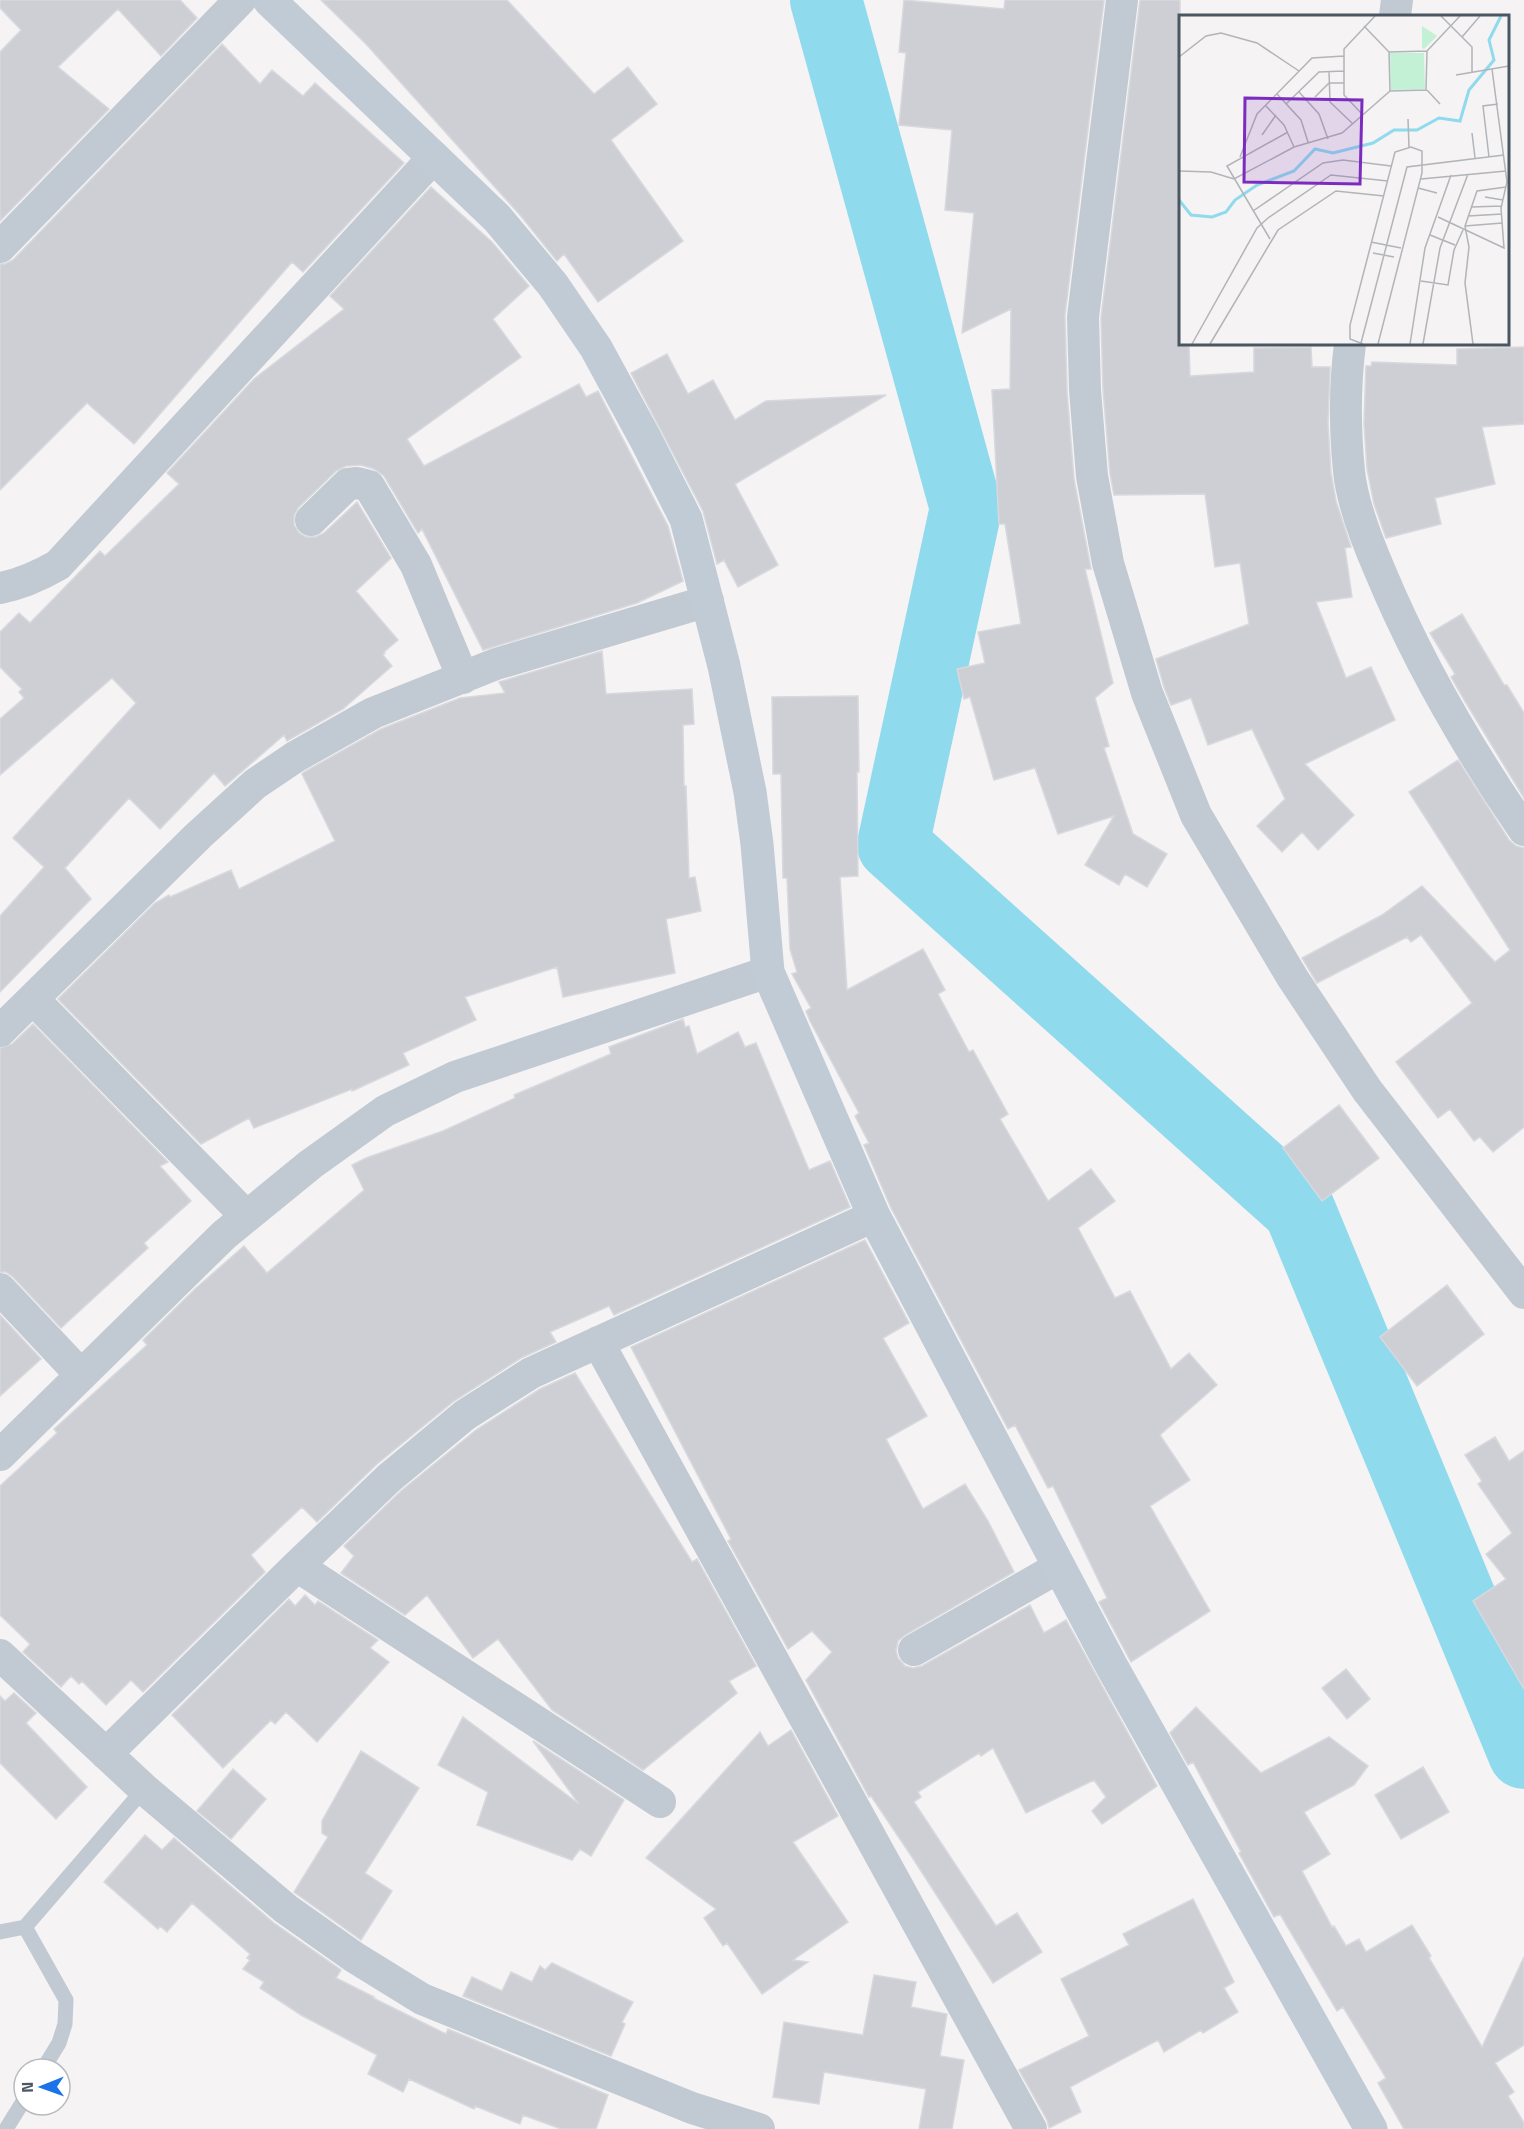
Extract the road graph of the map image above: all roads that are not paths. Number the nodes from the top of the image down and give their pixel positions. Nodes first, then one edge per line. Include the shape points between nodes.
1 (240, 0) edge
2 (269, 0) edge
3 (1122, 0) edge
4 (1397, 0) edge
5 (1395, 15) edge
6 (434, 157) junction
7 (0, 247) edge
8 (1350, 345) edge
9 (311, 520) dead end
10 (0, 588) edge
11 (708, 601) junction
12 (463, 678) junction
13 (1524, 830) edge
14 (768, 972) junction
15 (33, 999) junction
16 (0, 1031) edge
17 (246, 1216) junction
18 (874, 1216) junction
19 (0, 1289) edge
20 (1524, 1293) edge
21 (598, 1342) junction
22 (81, 1375) junction
23 (0, 1455) edge
24 (297, 1566) junction
25 (1059, 1567) junction
26 (914, 1650) dead end
27 (0, 1655) edge
28 (106, 1754) junction
29 (144, 1789) junction
30 (660, 1802) dead end
31 (25, 1927) junction
32 (0, 1932) edge
33 (50, 2057) edge
34 (759, 2129) edge
35 (1031, 2129) edge
36 (1371, 2129) edge

1 - 7 street
2 - 6 street
3 - 20 street via 1083,317 1085,390 1092,476 1108,563 1147,693 1196,815 1292,977 1367,1090
4 - 5 street
6 - 10 street via 58,565 41,576
6 - 11 street via 497,218 553,285 596,348 686,519
8 - 13 street via 1349,473 1364,533 1424,667
9 - 12 street via 348,484 369,486 417,565
11 - 12 street via 496,664
11 - 14 street via 750,792
12 - 15 street via 373,713 255,784
14 - 17 street via 455,1077 385,1111
14 - 18 street
15 - 16 street
15 - 17 street
17 - 22 street
18 - 21 street
18 - 25 street
19 - 22 street
21 - 24 street via 531,1373 465,1415 389,1478
21 - 35 street
22 - 23 street
24 - 28 street
24 - 30 street
25 - 26 street
25 - 36 street
27 - 28 street
28 - 29 street
29 - 31 lane
29 - 34 street via 286,1909 422,1999 692,2108
31 - 32 lane
31 - 33 lane via 66,2000 65,2024

